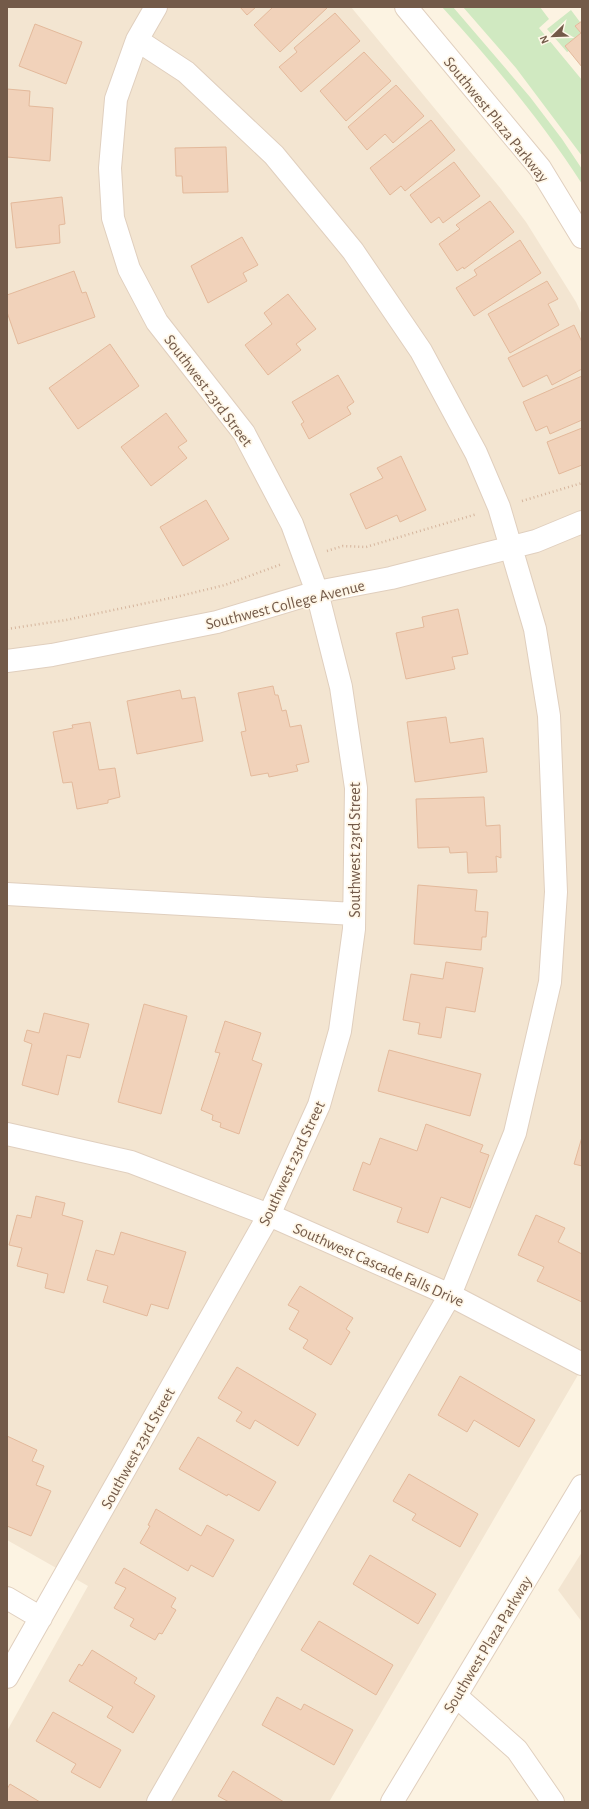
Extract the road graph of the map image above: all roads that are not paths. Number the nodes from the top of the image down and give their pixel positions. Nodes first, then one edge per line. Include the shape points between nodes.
1 (156, 7) edge
2 (406, 7) edge
3 (137, 40) junction
4 (582, 237) edge
5 (582, 522) edge
6 (511, 547) junction
7 (317, 592) junction
8 (7, 661) edge
9 (7, 894) edge
10 (354, 914) junction
11 (7, 1134) edge
12 (269, 1215) junction
13 (450, 1295) junction
14 (582, 1364) edge
15 (582, 1486) edge
16 (7, 1598) edge
17 (41, 1618) junction
18 (7, 1677) edge
19 (456, 1696) junction
20 (158, 1802) edge
21 (392, 1802) edge
22 (553, 1802) edge

1 - 3 street, Southwest 23rd Street
2 - 4 street, Southwest Plaza Parkway via 540,168
3 - 6 street via 186,72 274,155 353,251 421,351 476,453 499,507
3 - 7 street, Southwest 23rd Street via 116,99 110,168 113,218 129,270 157,322 244,433 292,524
5 - 6 street, Southwest College Avenue via 536,541
6 - 7 street, Southwest College Avenue via 391,578
6 - 13 street via 535,629 549,716 556,892 550,982 515,1133
7 - 8 street, Southwest College Avenue via 217,622 52,656
7 - 10 street, Southwest 23rd Street via 341,686 356,788
9 - 10 street
10 - 12 street, Southwest 23rd Street via 340,1031 321,1098
11 - 12 street, Southwest Cascade Falls Drive via 130,1162
12 - 13 street, Southwest Cascade Falls Drive
12 - 17 street, Southwest 23rd Street
13 - 14 street, Southwest Cascade Falls Drive
13 - 20 street
15 - 19 street, Southwest Plaza Parkway
16 - 17 street
17 - 18 street, Southwest 23rd Street
19 - 21 street, Southwest Plaza Parkway
19 - 22 street via 517,1750

